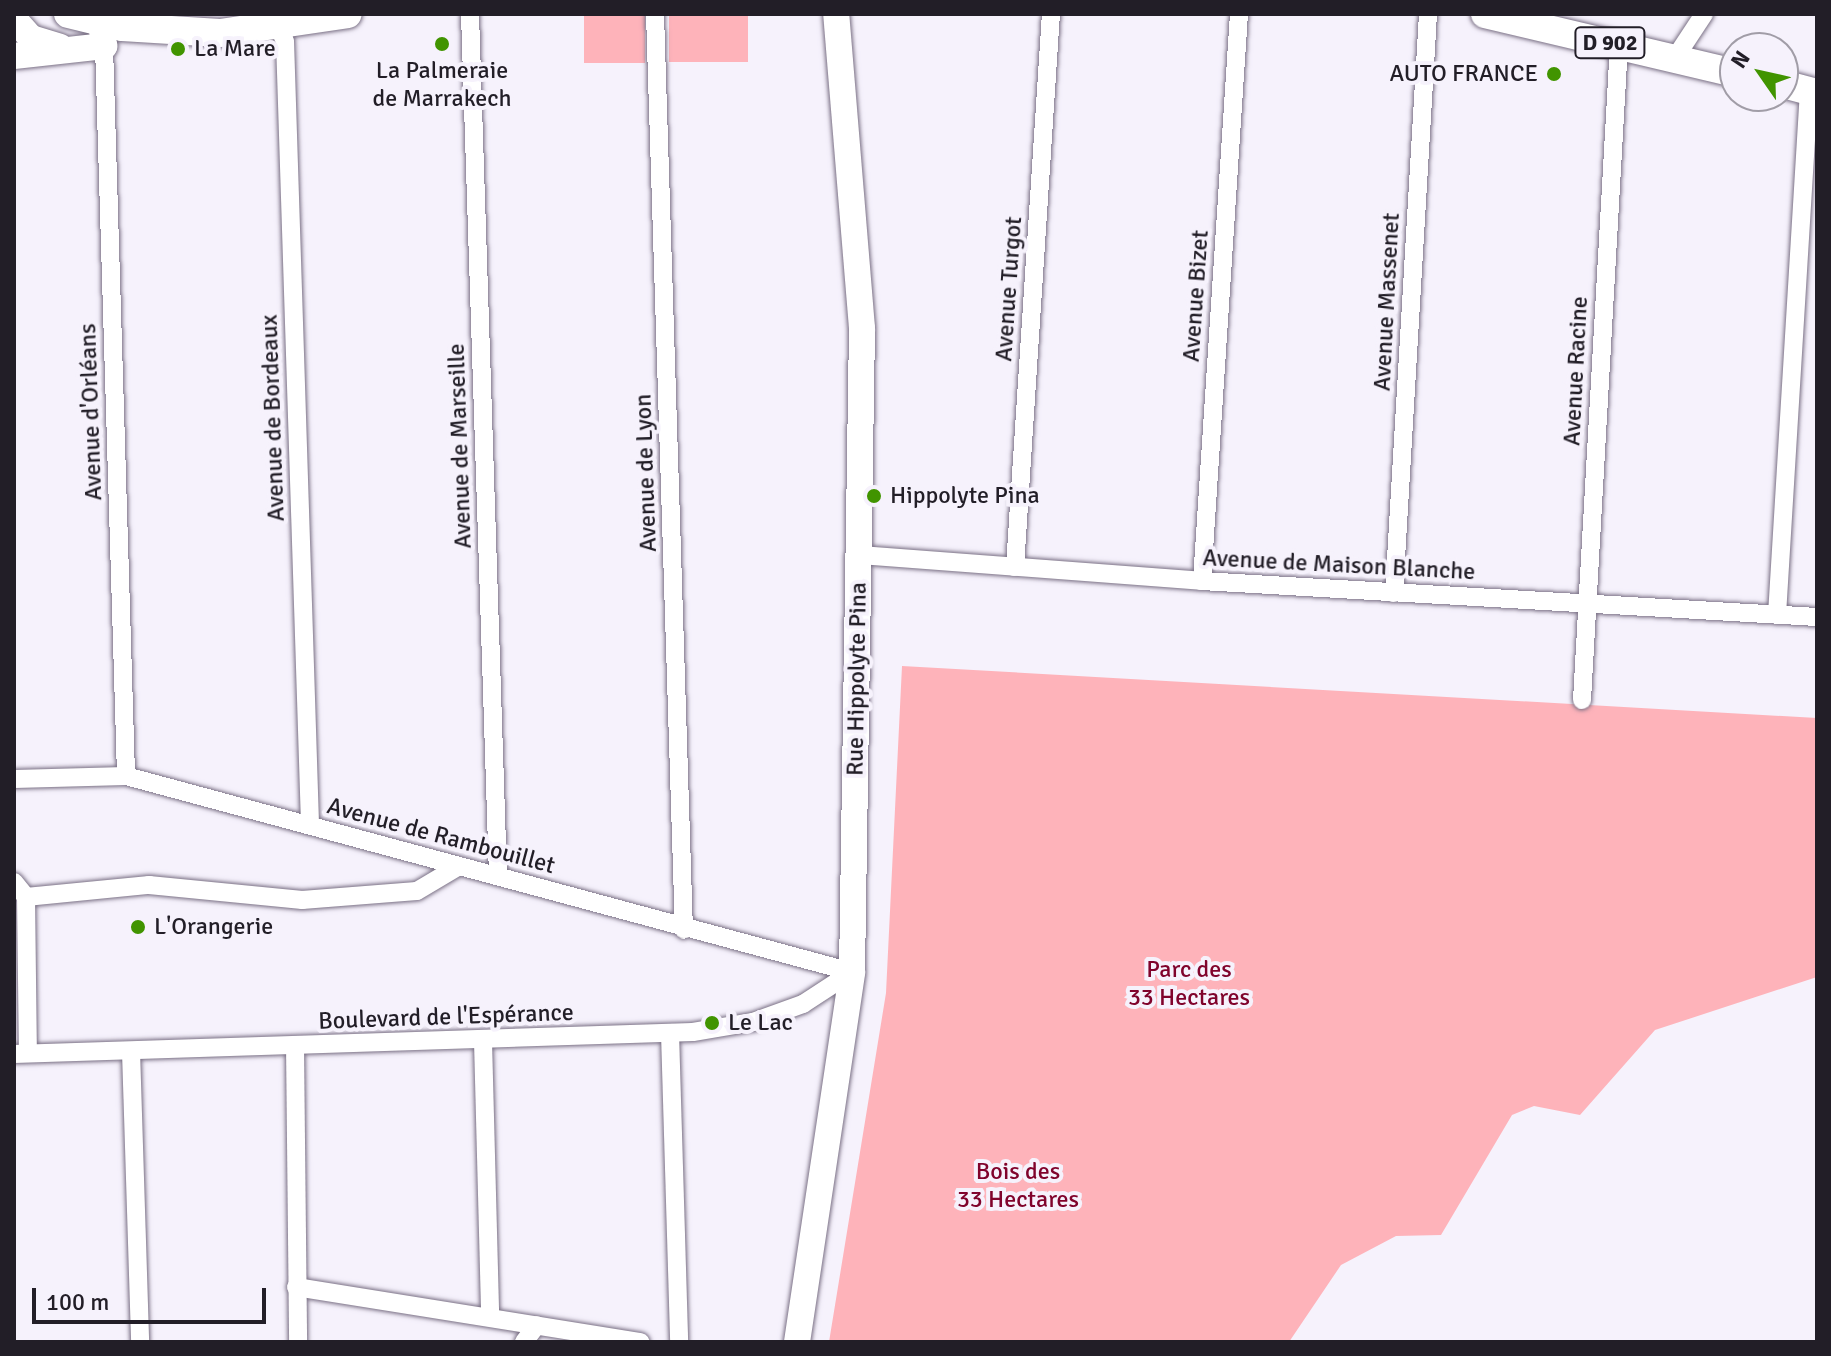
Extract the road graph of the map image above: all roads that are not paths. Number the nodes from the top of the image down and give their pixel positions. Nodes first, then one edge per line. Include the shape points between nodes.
1 (68, 14) edge
2 (222, 14) edge
3 (470, 14) edge
4 (655, 14) edge
5 (836, 14) edge
6 (1051, 14) edge
7 (1239, 14) edge
8 (1428, 14) edge
9 (1485, 14) edge
10 (1704, 14) edge
11 (327, 15) edge
12 (267, 18) edge
13 (14, 19) edge
14 (102, 28) edge
15 (1619, 45) junction
16 (71, 49) junction
17 (14, 56) edge
18 (1675, 58) junction
19 (1719, 69) edge
20 (1803, 89) edge
21 (859, 555) junction
22 (1015, 567) junction
23 (1202, 581) junction
24 (1394, 593) junction
25 (1588, 603) junction
26 (1777, 615) junction
27 (1817, 617) edge
28 (1582, 700) dead end
29 (126, 776) junction
30 (14, 779) edge
31 (310, 825) junction
32 (459, 866) junction
33 (498, 876) junction
34 (20, 889) edge
35 (684, 930) junction
36 (852, 972) junction
37 (670, 1033) junction
38 (483, 1041) junction
39 (295, 1045) junction
40 (131, 1051) junction
41 (21, 1054) edge
42 (296, 1287) junction
43 (490, 1317) junction
44 (537, 1325) junction
45 (140, 1342) edge
46 (298, 1342) edge
47 (524, 1342) edge
48 (641, 1342) edge
49 (679, 1342) edge
50 (797, 1342) edge

1 - 14 main road
2 - 12 main road
3 - 33 street, Avenue de Marseille
4 - 35 street, Avenue de Lyon
5 - 21 main road, Rue Hippolyte Pina via 861,313
6 - 22 street, Avenue Turgot
7 - 23 street, Avenue Bizet
8 - 24 street, Avenue Massenet
9 - 15 main road, D 902
10 - 18 street
11 - 12 main road
12 - 14 main road via 170,31
12 - 31 street, Avenue de Bordeaux
13 - 16 main road via 31,38
14 - 16 main road
14 - 29 street, Avenue d'Orléans
15 - 18 main road, D 902
15 - 25 street, Avenue Racine
16 - 17 main road
18 - 19 main road, D 902
20 - 26 street
21 - 22 street, Avenue de Maison Blanche
21 - 36 main road, Rue Hippolyte Pina
22 - 23 street, Avenue de Maison Blanche
23 - 24 street, Avenue de Maison Blanche
24 - 25 street, Avenue de Maison Blanche
25 - 26 street, Avenue de Maison Blanche
25 - 28 street, Avenue Racine
26 - 27 street, Avenue de Maison Blanche
29 - 30 street, Avenue de Rambouillet
29 - 31 street, Avenue de Rambouillet
31 - 32 street, Avenue de Rambouillet
32 - 33 street, Avenue de Rambouillet
32 - 34 street via 417,891 302,900 149,885
33 - 35 street, Avenue de Rambouillet
34 - 41 street
35 - 36 street, Avenue de Rambouillet
36 - 37 street, Boulevard de l'Espérance via 803,1004 753,1022
36 - 50 main road, Rue Hippolyte Pina
37 - 38 street, Boulevard de l'Espérance
37 - 49 street
38 - 39 street, Boulevard de l'Espérance
38 - 43 street
39 - 40 street, Boulevard de l'Espérance
39 - 42 street
40 - 41 street, Boulevard de l'Espérance
40 - 45 street
42 - 43 street
42 - 46 street
43 - 44 street
44 - 47 street
44 - 48 street

